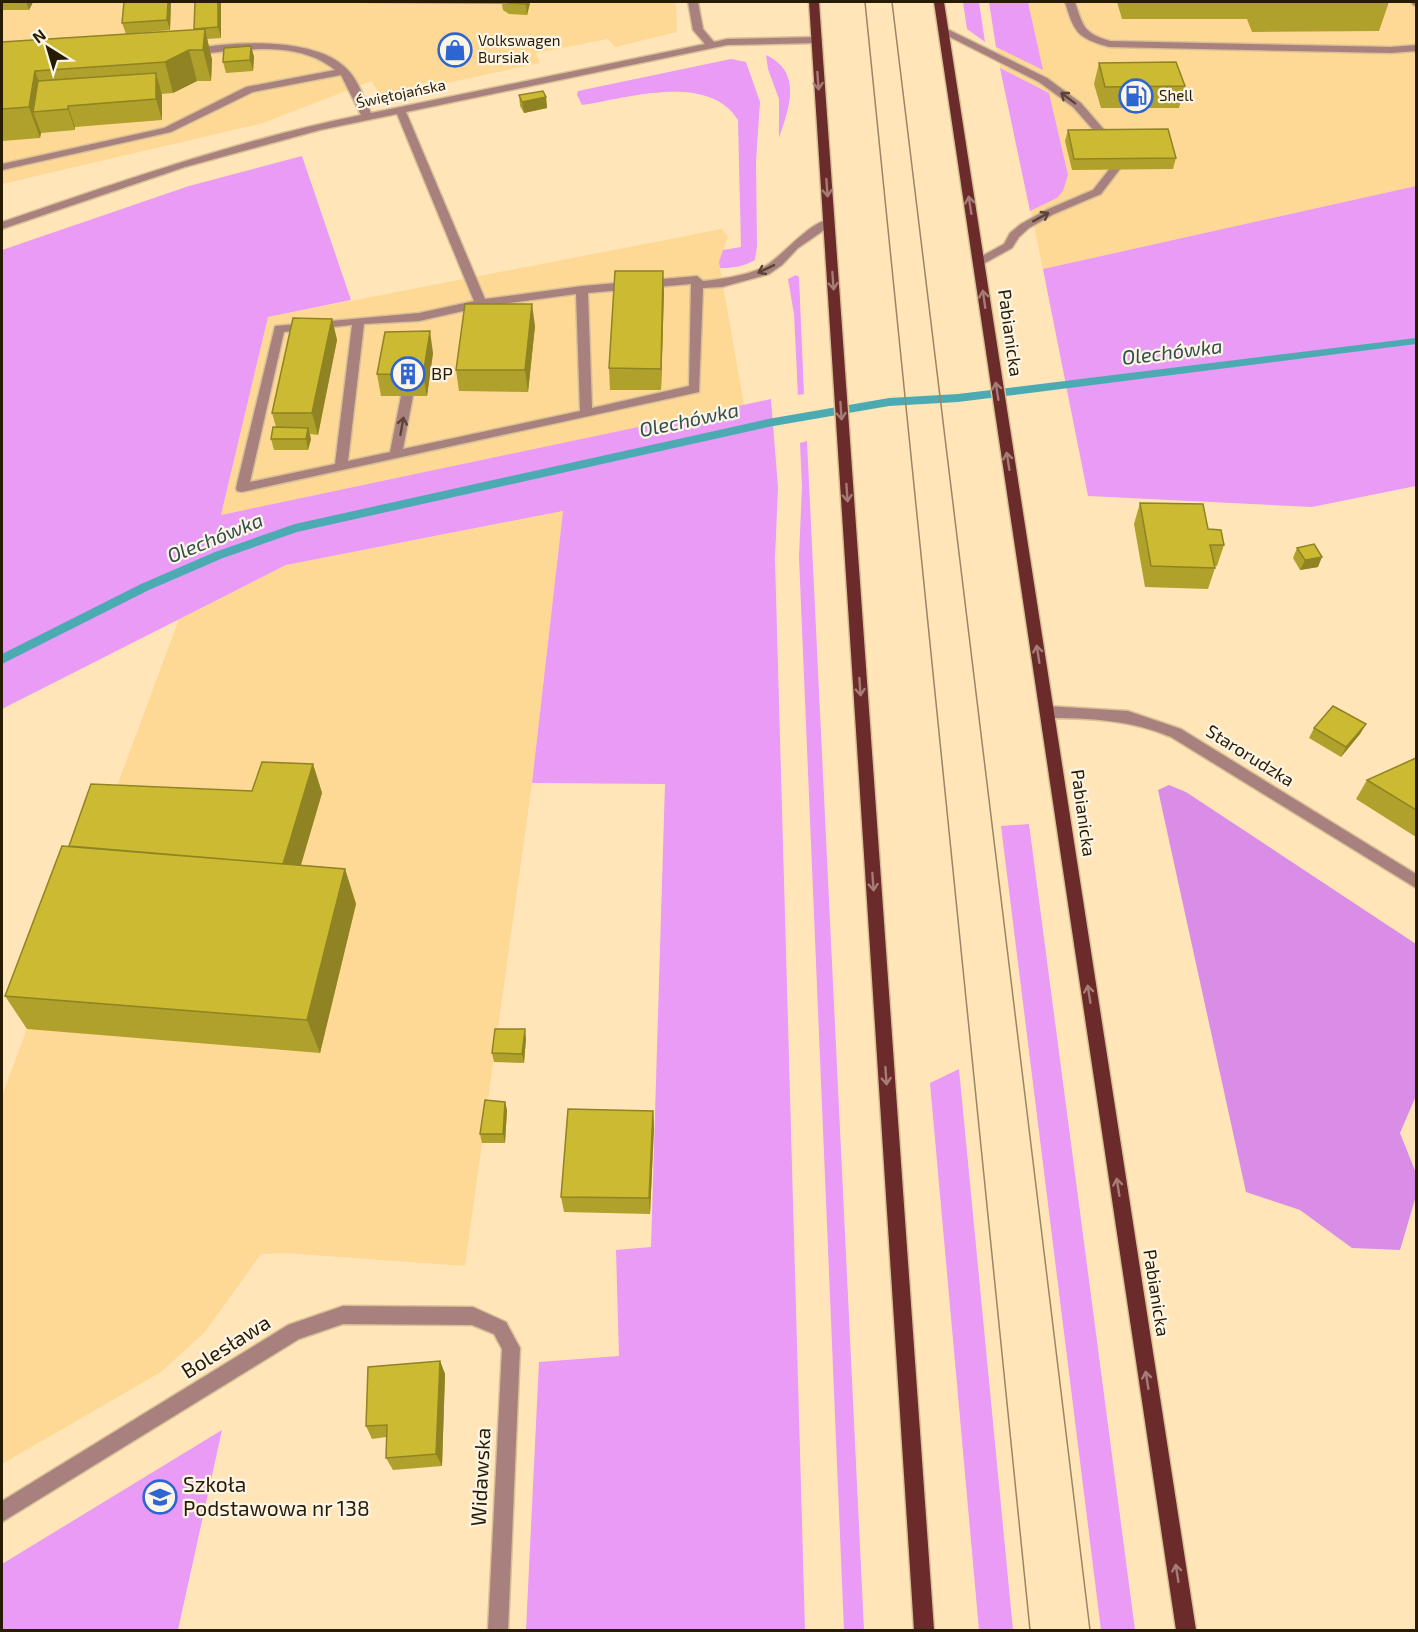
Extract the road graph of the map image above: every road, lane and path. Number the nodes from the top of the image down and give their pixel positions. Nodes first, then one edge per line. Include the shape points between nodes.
1 (693, 2) edge
2 (814, 2) edge
3 (939, 2) edge
4 (1070, 2) edge
5 (943, 30) junction
6 (817, 40) junction
7 (711, 45) junction
8 (1416, 48) edge
9 (176, 53) edge
10 (344, 72) junction
11 (400, 110) junction
12 (367, 117) junction
13 (1108, 140) edge
14 (2, 167) edge
15 (1115, 169) edge
16 (829, 222) junction
17 (2, 226) edge
18 (979, 262) junction
19 (698, 285) junction
20 (582, 290) junction
21 (481, 303) junction
22 (358, 321) junction
23 (407, 396) edge
24 (586, 414) junction
25 (396, 455) junction
26 (341, 467) junction
27 (1047, 712) junction
28 (1416, 882) edge
29 (500, 1328) joint
30 (2, 1512) edge
31 (498, 1630) edge
32 (924, 1630) edge
33 (1186, 1630) edge

1 - 7 street via 698,30
2 - 6 main road
3 - 5 main road, Pabianicka
4 - 8 street via 1078,28 1109,44
13 -> 5 street via 1077,105 1043,80
18 -> 5 main road, Pabianicka
6 - 7 street, Świętojańska
6 -> 16 main road
7 - 11 street, Świętojańska
9 - 10 street via 280,46 304,50
10 - 12 street
10 - 14 street via 250,89 167,129
11 - 12 street, Świętojańska
11 - 21 street
12 - 17 street, Świętojańska via 221,152
18 -> 15 street via 1008,246 1025,226 1097,192
16 -> 19 street via 765,271
16 -> 32 main road
27 -> 18 main road, Pabianicka
19 - 20 street via 697,280
19 - 24 street via 695,389
20 - 21 street
20 - 24 street
21 - 22 street via 419,322
22 - 26 street
22 - 26 street via 279,329 242,488
25 -> 23 street
24 - 25 street
25 - 26 street
27 - 28 street, Starorudzka via 1119,714 1176,733
33 -> 27 main road, Pabianicka
29 - 30 street, Bolesława via 473,1316 343,1315 294,1331
29 - 31 street, Widawska via 511,1348

